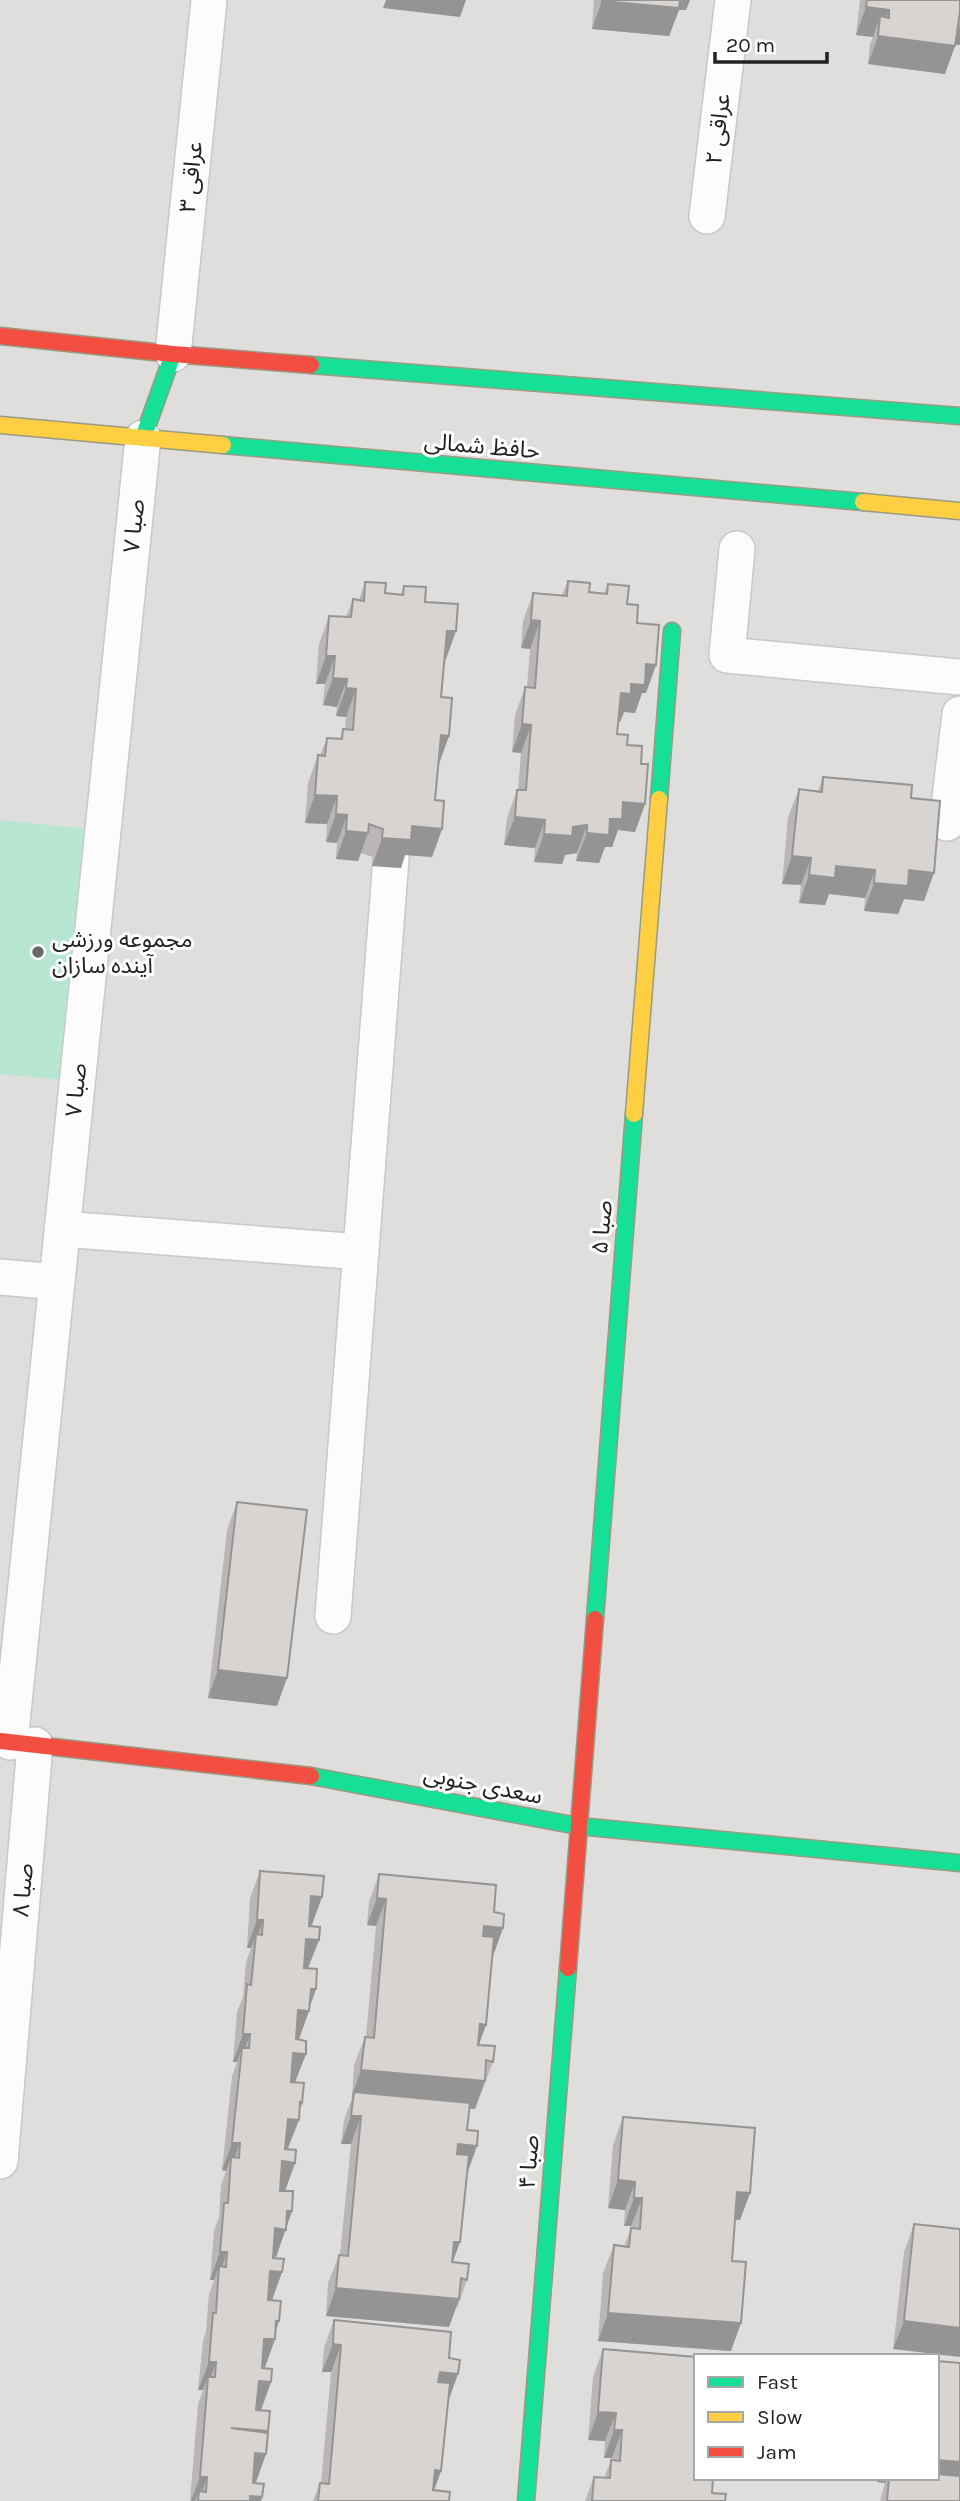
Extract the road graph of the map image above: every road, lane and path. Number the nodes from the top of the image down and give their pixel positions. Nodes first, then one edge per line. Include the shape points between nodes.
1 (209, 0) edge
2 (733, 0) edge
3 (708, 216) dead end
4 (0, 336) edge
5 (173, 354) junction
6 (960, 416) edge
7 (0, 425) edge
8 (143, 438) junction
9 (960, 511) edge
10 (737, 550) dead end
11 (672, 631) dead end
12 (960, 677) edge
13 (960, 714) edge
14 (947, 823) dead end
15 (393, 832) edge
16 (62, 1229) junction
17 (361, 1252) junction
18 (0, 1278) edge
19 (57, 1282) junction
20 (333, 1616) dead end
21 (15, 1742) edge
22 (578, 1826) junction
23 (960, 1863) edge
24 (0, 2161) edge
25 (526, 2501) edge

1 - 5 street, عراقی ۳
2 - 3 street, عراقی ۲
4 - 5 street
5 - 6 street
5 - 8 street
7 - 8 street, حافظ شمالی
8 - 9 street, حافظ شمالی
8 - 16 street, صبا ۷
10 - 12 street via 727,655
11 - 22 street, صبا ۵
13 - 14 street
15 - 17 street
16 - 17 street
16 - 19 street, صبا ۷
17 - 20 street
18 - 19 street
19 - 21 street, صبا ۷
21 - 22 street, سعدی جنوبی via 296,1773
21 - 24 street, صبا ۸
22 - 23 street, سعدی جنوبی
22 - 25 street, صبا ۴

